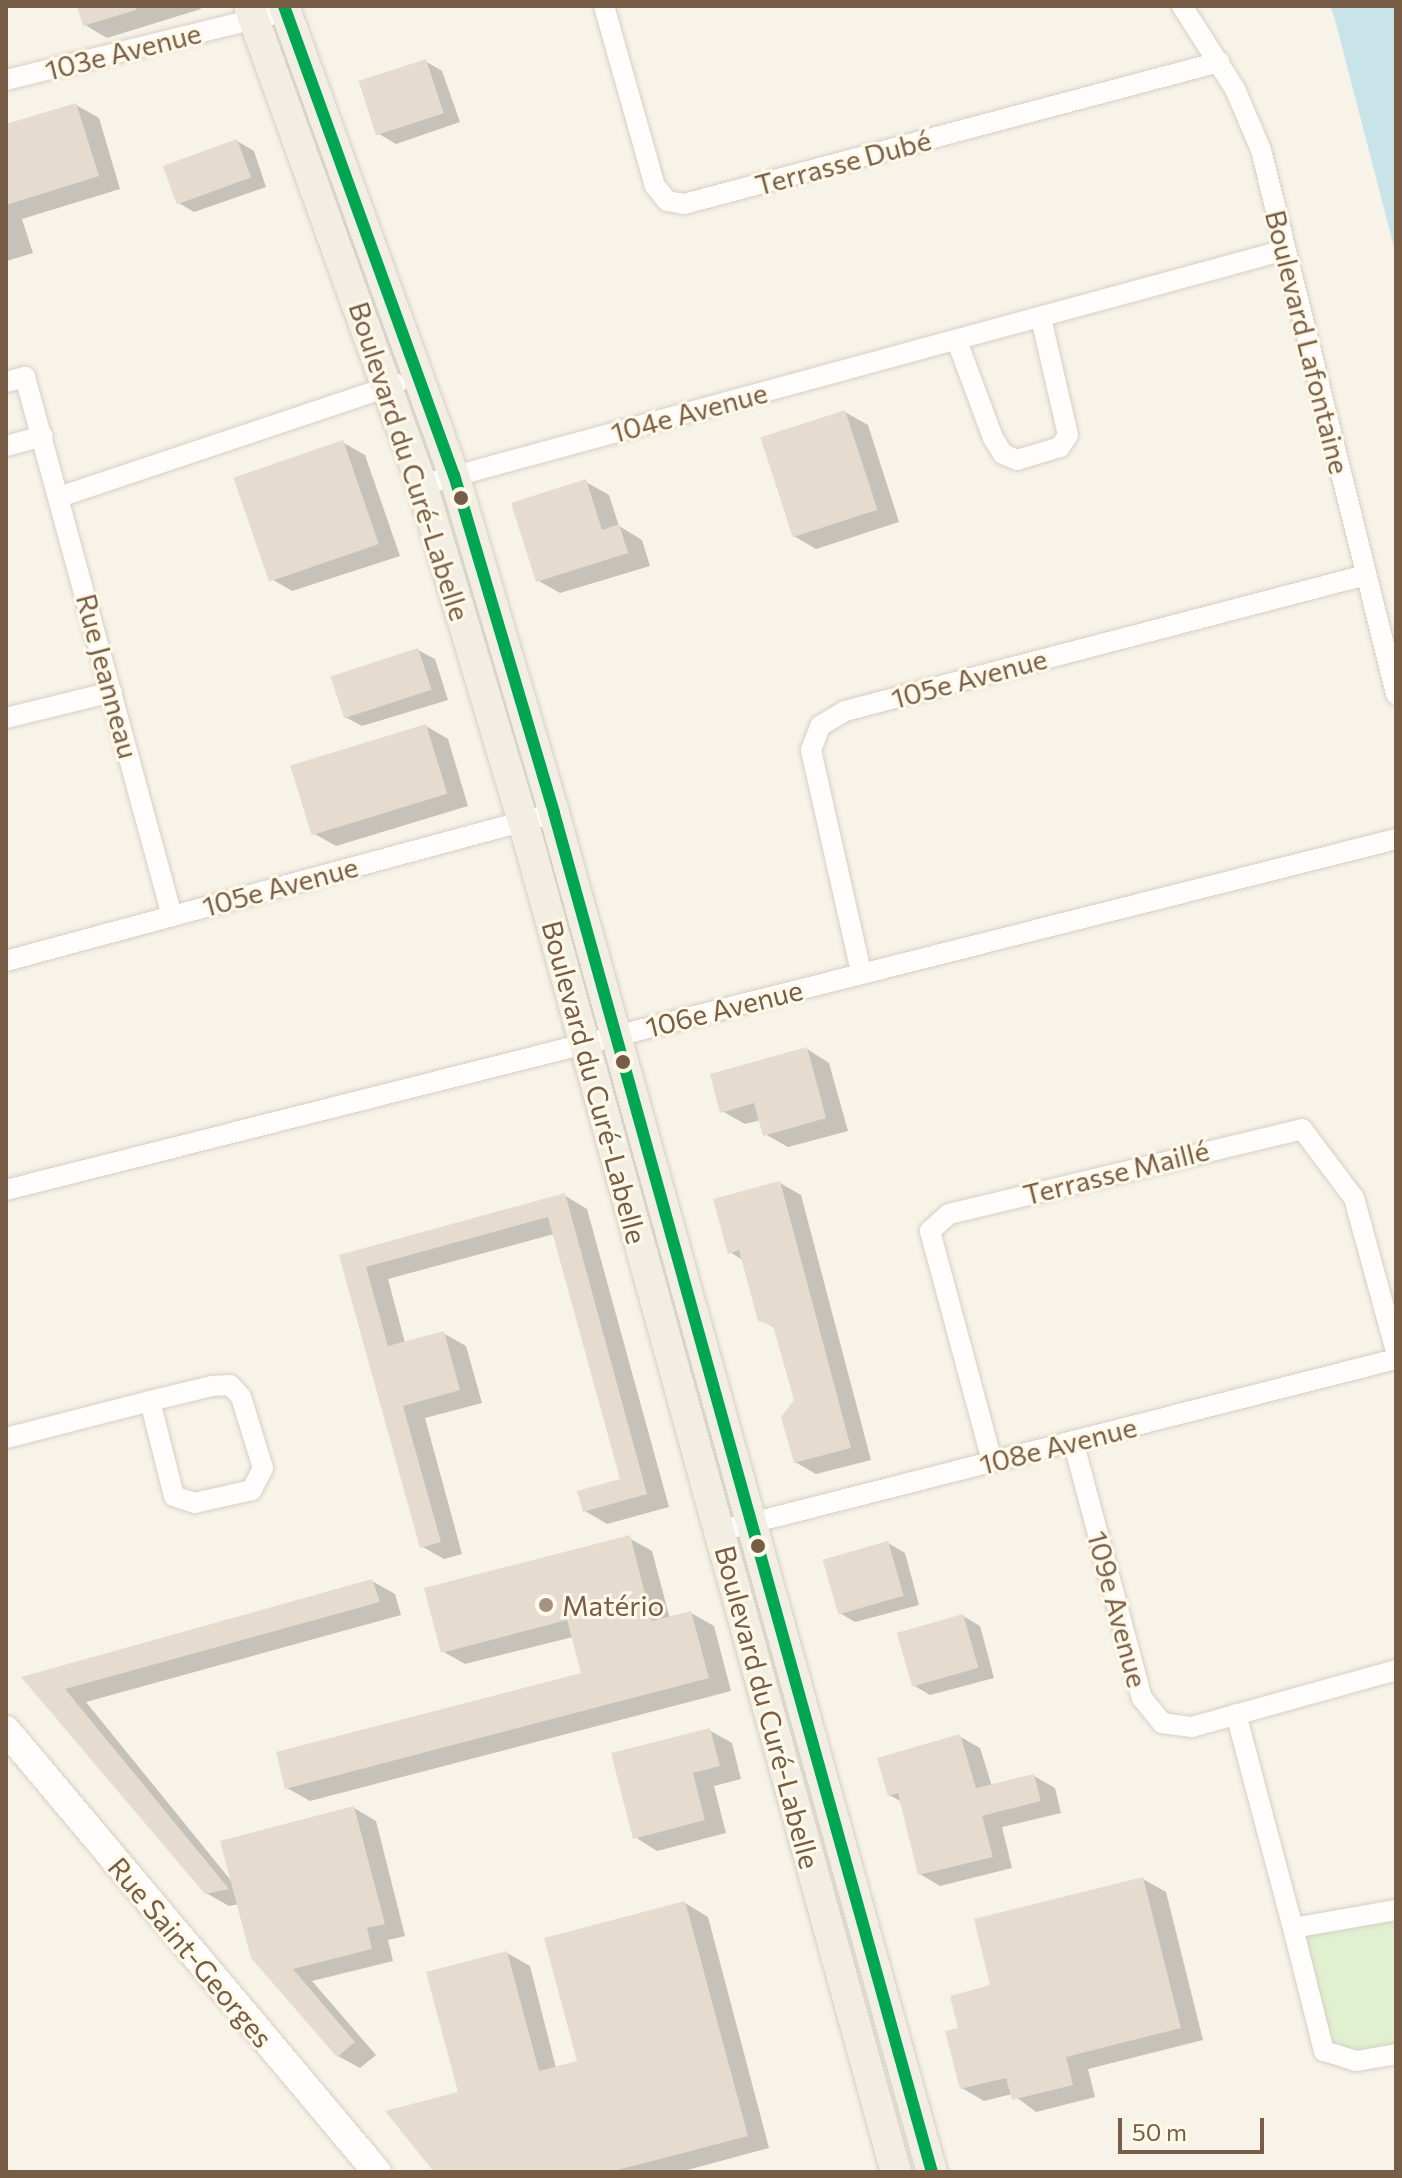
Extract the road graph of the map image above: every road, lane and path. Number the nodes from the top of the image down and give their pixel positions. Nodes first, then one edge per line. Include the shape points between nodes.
1 (604, 6) edge
2 (1182, 6) edge
3 (285, 8) edge
4 (251, 12) edge
5 (1219, 62) junction
6 (6, 80) edge
7 (1285, 250) junction
8 (1041, 318) junction
9 (957, 341) junction
10 (419, 376) junction
11 (6, 382) edge
12 (388, 387) junction
13 (43, 436) junction
14 (6, 446) edge
15 (454, 475) junction
16 (422, 485) junction
17 (59, 497) junction
18 (1366, 575) junction
19 (112, 692) junction
20 (1396, 694) edge
21 (6, 718) edge
22 (554, 813) junction
23 (523, 821) junction
24 (1396, 839) edge
25 (172, 916) junction
26 (6, 961) edge
27 (861, 972) junction
28 (616, 1035) junction
29 (584, 1044) junction
30 (6, 1190) edge
31 (1396, 1352) edge
32 (1396, 1359) edge
33 (150, 1401) junction
34 (6, 1438) edge
35 (1073, 1441) junction
36 (992, 1461) junction
37 (750, 1523) junction
38 (720, 1531) junction
39 (1396, 1670) edge
40 (1236, 1714) junction
41 (6, 1730) edge
42 (1396, 1910) edge
43 (1293, 1928) junction
44 (861, 1929) junction
45 (830, 1938) junction
46 (1396, 2054) edge
47 (377, 2172) edge
48 (896, 2172) edge
49 (932, 2172) edge

1 - 5 street, Terrasse Dubé via 655,186 667,201 684,204
2 - 5 street, Boulevard Lafontaine
3 - 4 street, 103e Avenue
3 - 10 main road, Boulevard du Curé-Labelle
4 - 6 street, 103e Avenue
4 - 12 main road, Boulevard du Curé-Labelle
5 - 7 street, Boulevard Lafontaine via 1261,150
7 - 8 street, 104e Avenue
7 - 18 street, Boulevard Lafontaine
8 - 9 street, 104e Avenue
8 - 9 street via 1068,435 1060,447 1017,460 1003,454 993,438
9 - 15 street, 104e Avenue
10 - 12 street
10 - 15 main road, Boulevard du Curé-Labelle
11 - 13 street, Rue Jeanneau via 25,377
12 - 16 main road, Boulevard du Curé-Labelle
12 - 17 street
13 - 14 street
13 - 17 street, Rue Jeanneau
15 - 16 street, 104e Avenue
15 - 22 main road, Boulevard du Curé-Labelle
16 - 23 main road, Boulevard du Curé-Labelle
17 - 19 street, Rue Jeanneau
18 - 20 street, Boulevard Lafontaine
18 - 27 street, 105e Avenue via 845,711 820,726 811,750
19 - 21 street
19 - 25 street, Rue Jeanneau
22 - 23 street, 105e Avenue
22 - 28 main road, Boulevard du Curé-Labelle
23 - 25 street, 105e Avenue
23 - 29 main road, Boulevard du Curé-Labelle
24 - 27 street, 106e Avenue
25 - 26 street, 105e Avenue
27 - 28 street, 106e Avenue
28 - 29 street, 106e Avenue
28 - 37 main road, Boulevard du Curé-Labelle
29 - 30 street, 106e Avenue
29 - 38 main road, Boulevard du Curé-Labelle
31 - 36 street, Terrasse Maillé via 1354,1198 1302,1129 949,1214 930,1231
32 - 35 street, 108e Avenue
33 - 33 street via 230,1385 241,1397 263,1468 252,1490 195,1503 174,1496
33 - 34 street
35 - 36 street, 108e Avenue
35 - 40 street, 109e Avenue via 1142,1698 1162,1723 1192,1727
36 - 37 street, 108e Avenue
37 - 38 street, 108e Avenue
37 - 44 main road, Boulevard du Curé-Labelle
38 - 45 main road, Boulevard du Curé-Labelle
39 - 40 street, 109e Avenue
40 - 43 street
41 - 47 street, Rue Saint-Georges
42 - 43 street
43 - 46 street via 1324,2051 1357,2061
44 - 45 main road
44 - 49 main road, Boulevard du Curé-Labelle
45 - 48 main road, Boulevard du Curé-Labelle

